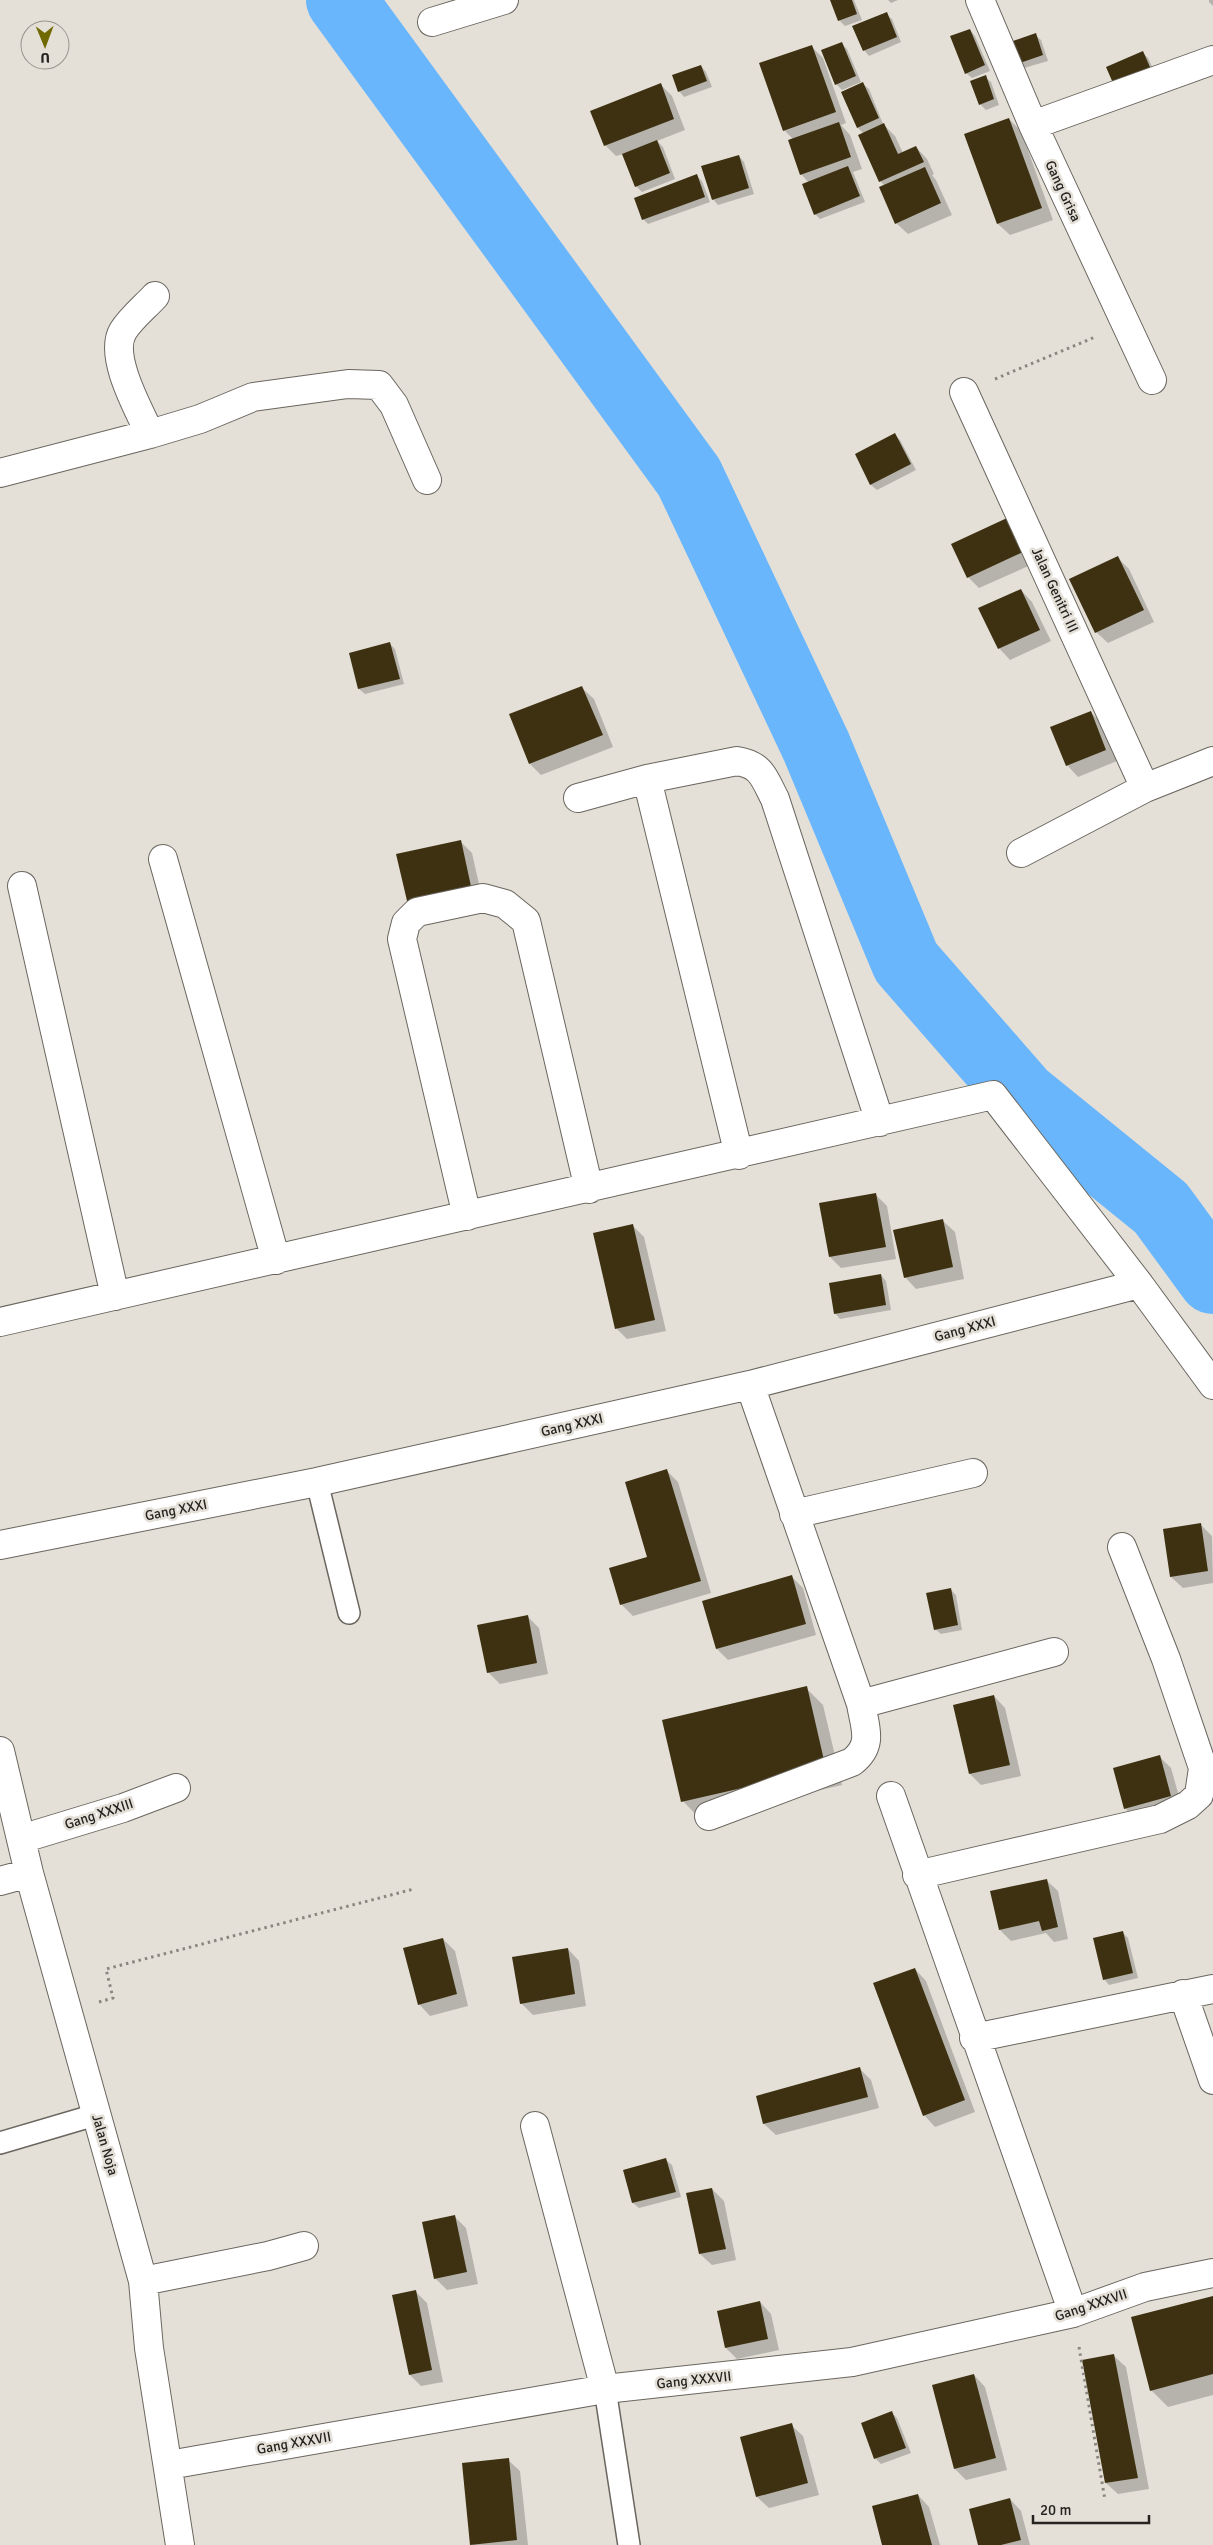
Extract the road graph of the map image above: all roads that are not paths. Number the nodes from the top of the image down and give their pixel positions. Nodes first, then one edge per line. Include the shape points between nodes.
1 (504, 0) edge
2 (980, 0) edge
3 (432, 22) dead end
4 (1213, 60) edge
5 (1033, 125) junction
6 (155, 296) dead end
7 (1152, 380) dead end
8 (964, 392) road end
9 (150, 434) junction
10 (0, 473) edge
11 (427, 480) dead end
12 (1213, 761) edge
13 (647, 779) junction
14 (1146, 788) junction
15 (578, 798) dead end
16 (1021, 853) dead end
17 (163, 859) dead end
18 (22, 886) dead end
19 (880, 1122) junction
20 (739, 1155) junction
21 (589, 1189) junction
22 (467, 1216) junction
23 (276, 1260) junction
24 (1139, 1284) junction
25 (115, 1296) junction
26 (0, 1322) edge
27 (750, 1385) junction
28 (1213, 1385) edge
29 (973, 1473) dead end
30 (317, 1482) junction
31 (794, 1514) junction
32 (0, 1544) edge
33 (1122, 1547) dead end
34 (349, 1613) dead end
35 (1054, 1652) dead end
36 (861, 1704) junction
37 (0, 1751) edge
38 (176, 1788) dead end
39 (891, 1796) dead end
40 (709, 1816) dead end
41 (21, 1839) junction
42 (29, 1872) junction
43 (917, 1875) junction
44 (0, 1881) edge
45 (1213, 1989) edge
46 (1183, 1994) junction
47 (974, 2038) junction
48 (1213, 2080) edge
49 (96, 2115) junction
50 (534, 2126) dead end
51 (0, 2142) edge
52 (304, 2246) dead end
53 (1213, 2273) edge
54 (143, 2281) junction
55 (1073, 2313) junction
56 (605, 2389) junction
57 (169, 2465) junction
58 (180, 2545) edge
59 (628, 2545) edge

1 - 3 street
2 - 5 street, Gang Grisa
4 - 5 street
5 - 7 street, Gang Grisa
6 - 9 street via 123,332 118,350 128,387
8 - 14 street, Jalan Genitri III
9 - 10 street
9 - 11 street via 200,419 253,397 348,384 379,385 394,406
12 - 14 street
13 - 15 street
13 - 19 street via 737,761 750,763 761,770 775,799
13 - 20 street
14 - 16 street
17 - 23 street
18 - 25 street
19 - 20 street
19 - 24 street via 993,1095
20 - 21 street
21 - 22 street
21 - 22 street via 526,921 505,904 483,898 417,912 406,923 402,939
22 - 23 street
23 - 25 street
24 - 27 street, Gang XXXI
24 - 28 street
25 - 26 street
27 - 30 street, Gang XXXI
27 - 31 street
29 - 31 street
30 - 32 street, Gang XXXI
30 - 34 lane
31 - 36 street
33 - 43 street via 1166,1659 1203,1768 1199,1795 1188,1805 1160,1819
35 - 36 street
36 - 40 street via 867,1739 863,1753 852,1762
37 - 41 street, Jalan Noja
38 - 41 street, Gang XXXIII
39 - 43 street
41 - 42 street, Jalan Noja
42 - 44 street
42 - 49 street, Jalan Noja
43 - 47 street
45 - 46 street
46 - 47 street
46 - 48 street
47 - 55 street
49 - 51 lane
49 - 54 street, Jalan Noja
50 - 56 street
52 - 54 street
53 - 55 street, Gang XXXVII via 1145,2287
54 - 57 street, Jalan Noja via 149,2348
55 - 56 street, Gang XXXVII via 852,2362
56 - 57 street, Gang XXXVII
56 - 59 lane
57 - 58 street, Jalan Noja

